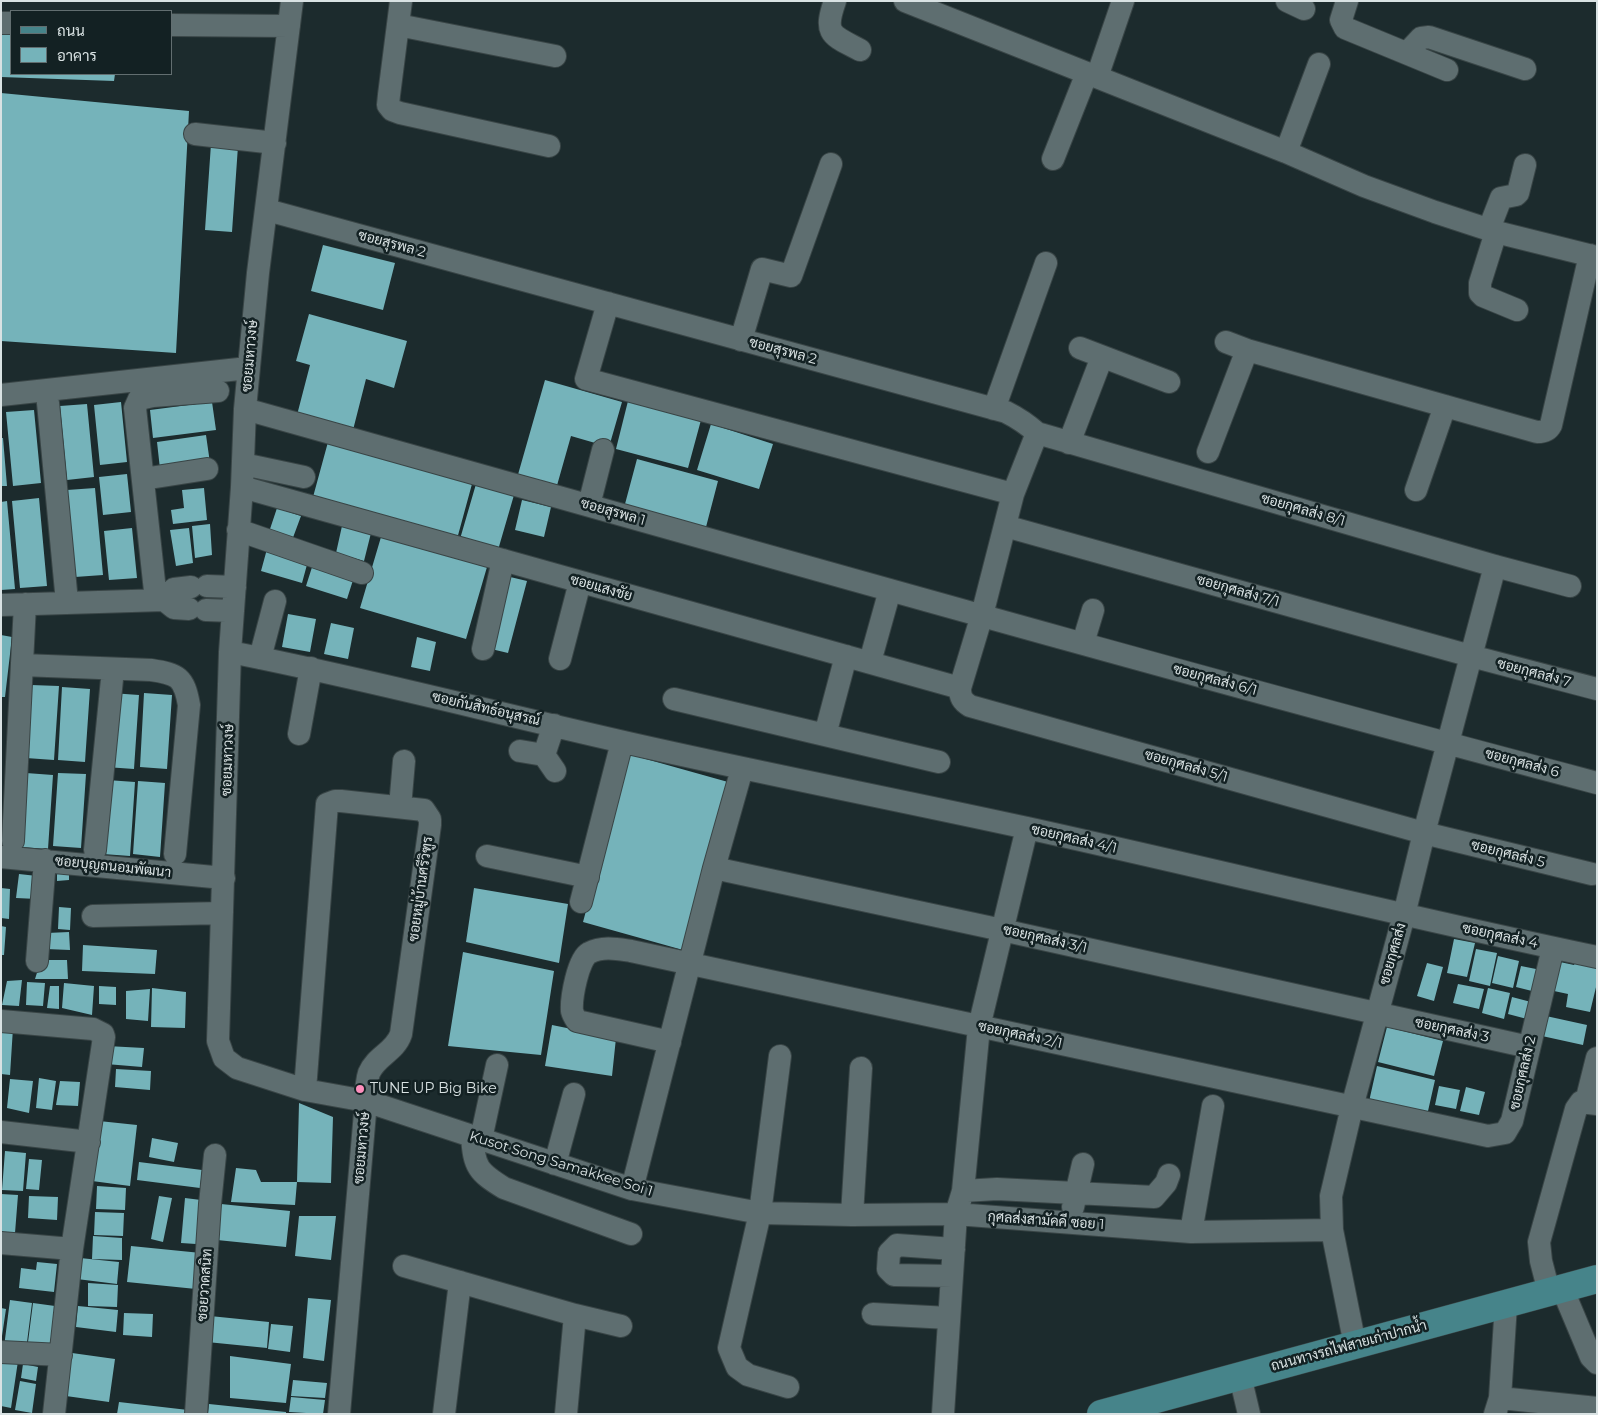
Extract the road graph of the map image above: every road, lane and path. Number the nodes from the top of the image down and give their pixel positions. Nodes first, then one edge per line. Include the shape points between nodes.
1 (292, 1) edge
2 (401, 1) edge
3 (835, 1) edge
4 (905, 1) edge
5 (1123, 1) edge
6 (1347, 1) edge
7 (172, 25) edge
8 (398, 25) junction
9 (289, 26) junction
10 (860, 50) dead end
11 (1407, 54) junction
12 (554, 56) dead end
13 (1319, 64) dead end
14 (1525, 69) dead end
15 (1447, 70) dead end
16 (1092, 75) junction
17 (195, 134) dead end
18 (275, 143) junction
19 (549, 146) dead end
20 (1286, 152) junction
21 (1053, 159) dead end
22 (831, 164) dead end
23 (1525, 165) dead end
24 (266, 210) junction
25 (1493, 231) junction
26 (1593, 256) edge
27 (1046, 262) dead end
28 (608, 303) junction
29 (1517, 310) dead end
30 (741, 340) junction
31 (1226, 342) dead end
32 (1080, 348) dead end
33 (1248, 350) junction
34 (1102, 357) junction
35 (248, 368) junction
36 (1169, 382) dead end
37 (218, 391) dead end
38 (1, 395) edge
39 (48, 403) dead end
40 (1444, 406) junction
41 (245, 409) junction
42 (994, 409) junction
43 (1037, 433) junction
44 (1069, 443) junction
45 (603, 450) dead end
46 (1208, 452) dead end
47 (243, 464) junction
48 (207, 469) dead end
49 (304, 477) dead end
50 (143, 479) junction
51 (242, 487) junction
52 (1416, 490) dead end
53 (1013, 494) junction
54 (588, 505) junction
55 (1005, 526) junction
56 (238, 530) junction
57 (503, 560) junction
58 (1495, 566) junction
59 (362, 573) dead end
60 (580, 582) junction
61 (1570, 586) dead end
62 (236, 587) junction
63 (890, 590) junction
64 (160, 600) junction
65 (275, 601) dead end
66 (67, 602) junction
67 (25, 604) junction
68 (1, 605) edge
69 (1093, 610) dead end
70 (233, 611) junction
71 (982, 616) junction
72 (1083, 643) junction
73 (483, 649) dead end
74 (873, 651) dead end
75 (230, 652) junction
76 (846, 656) junction
77 (1470, 656) junction
78 (260, 658) junction
79 (560, 659) dead end
80 (22, 665) junction
81 (113, 668) junction
82 (312, 668) junction
83 (960, 688) junction
84 (1597, 689) edge
85 (674, 699) dead end
86 (554, 726) junction
87 (299, 734) dead end
88 (825, 735) junction
89 (622, 742) junction
90 (1448, 744) junction
91 (520, 751) dead end
92 (404, 761) dead end
93 (939, 762) dead end
94 (742, 769) junction
95 (1597, 783) edge
96 (400, 807) junction
97 (1027, 828) junction
98 (1424, 833) junction
99 (7, 849) edge
100 (95, 850) dead end
101 (175, 854) dead end
102 (488, 856) dead end
103 (45, 860) junction
104 (714, 868) junction
105 (1592, 874) dead end
106 (588, 877) junction
107 (224, 878) junction
108 (581, 902) dead end
109 (222, 913) junction
110 (1404, 915) junction
111 (93, 916) dead end
112 (1002, 930) junction
113 (1553, 948) junction
114 (1597, 957) edge
115 (37, 961) dead end
116 (689, 963) junction
117 (1376, 1014) junction
118 (1, 1021) edge
119 (979, 1026) junction
120 (670, 1042) junction
121 (1529, 1047) junction
122 (780, 1056) dead end
123 (1597, 1058) edge
124 (497, 1066) dead end
125 (861, 1068) dead end
126 (305, 1090) junction
127 (574, 1094) dead end
128 (366, 1101) junction
129 (1592, 1103) edge
130 (1213, 1106) dead end
131 (1352, 1106) junction
132 (1, 1132) edge
133 (476, 1138) junction
134 (89, 1142) junction
135 (215, 1156) dead end
136 (555, 1164) junction
137 (1083, 1164) dead end
138 (1169, 1175) dead end
139 (632, 1189) junction
140 (963, 1191) junction
141 (1076, 1193) junction
142 (760, 1213) junction
143 (956, 1214) junction
144 (852, 1215) junction
145 (1068, 1223) junction
146 (1332, 1230) junction
147 (1191, 1232) junction
148 (631, 1234) dead end
149 (1, 1243) edge
150 (72, 1249) junction
151 (954, 1249) junction
152 (404, 1266) dead end
153 (952, 1276) junction
154 (1597, 1279) edge
155 (460, 1282) junction
156 (1556, 1290) junction
157 (1506, 1304) junction
158 (873, 1314) dead end
159 (575, 1315) junction
160 (950, 1318) junction
161 (622, 1326) dead end
162 (1355, 1345) junction
163 (1, 1352) edge
164 (62, 1355) junction
165 (1597, 1363) edge
166 (1240, 1376) junction
167 (788, 1387) dead end
168 (1497, 1406) edge
169 (1543, 1408) edge
170 (1597, 1408) edge
171 (54, 1414) edge
172 (196, 1414) edge
173 (339, 1414) edge
174 (444, 1414) edge
175 (566, 1414) edge
176 (943, 1414) edge
177 (1101, 1414) edge
178 (1249, 1414) edge

1 - 9 street, ซอยมหาวงษ์
2 - 8 street
3 - 10 street via 830,30
4 - 16 street
5 - 16 street
6 - 11 street via 1341,20 1345,28
7 - 9 street
8 - 12 street
8 - 19 street via 388,95 388,105 392,110
9 - 18 street, ซอยมหาวงษ์
11 - 14 street via 1420,38 1429,37
11 - 15 street
13 - 20 street
16 - 20 street
16 - 21 street
17 - 18 street
18 - 24 street, ซอยมหาวงษ์
20 - 25 street via 1364,186
22 - 30 street via 791,276 762,269
23 - 25 street via 1518,193 1500,200
24 - 28 street, ซอยสุรพล 2
24 - 35 street, ซอยมหาวงษ์
25 - 26 street
25 - 29 street via 1480,293
26 - 40 street via 1548,430 1537,432
27 - 42 street
28 - 30 street, ซอยสุรพล 2
28 - 53 street via 586,378
30 - 42 street, ซอยสุรพล 2
31 - 33 street
32 - 34 street
33 - 40 street
33 - 46 street
34 - 36 street
34 - 44 street
35 - 38 street
35 - 41 street, ซอยมหาวงษ์
37 - 50 street via 153,396 137,402
39 - 66 street
40 - 52 street
41 - 47 street, ซอยมหาวงษ์
41 - 54 street, ซอยสุรพล 1
42 - 43 street, ซอยสุรพล 2 via 1016,417
43 - 44 street, ซอยกุศลส่ง 8/1
43 - 53 street
44 - 58 street, ซอยกุศลส่ง 8/1
45 - 54 street
47 - 49 street
47 - 51 street, ซอยมหาวงษ์
48 - 50 street
50 - 64 street
51 - 56 street, ซอยมหาวงษ์
51 - 57 street, ซอยแสงชัย
53 - 55 street
54 - 63 street, ซอยสุรพล 1
55 - 71 street
55 - 77 street, ซอยกุศลส่ง 7/1
56 - 59 street
56 - 62 street, ซอยมหาวงษ์
57 - 60 street, ซอยแสงชัย
57 - 73 street
58 - 61 street, ซอยกุศลส่ง 8/1
58 - 77 street, ซอยกุศลส่ง
60 - 76 street, ซอยแสงชัย
60 - 79 street
62 - 64 street via 174,589
62 - 70 street, ซอยมหาวงษ์
63 - 71 street, ซอยสุรพล 1
63 - 74 street
64 - 66 street
64 - 70 street via 174,608
65 - 78 street
66 - 67 street
67 - 68 street
67 - 80 street
69 - 72 street
70 - 75 street, ซอยมหาวงษ์
71 - 72 street, ซอยกุศลส่ง 6/1
71 - 83 street
72 - 90 street, ซอยกุศลส่ง 6/1
75 - 78 street, ซอยกันสิทธ์อนุสรณ์
75 - 107 street, ซอยมหาวงษ์
76 - 83 street, ซอยแสงชัย
76 - 88 street
77 - 84 street, ซอยกุศลส่ง 7
77 - 90 street, ซอยกุศลส่ง
78 - 82 street, ซอยกันสิทธ์อนุสรณ์
80 - 81 street
80 - 99 street
81 - 100 street
81 - 101 street via 170,673 181,679 187,690 189,705
82 - 86 street, ซอยกันสิทธ์อนุสรณ์
82 - 87 street
83 - 98 street, ซอยกุศลส่ง 5/1 via 963,702 970,706
85 - 88 street
86 - 89 street, ซอยกันสิทธ์อนุสรณ์
86 - 91 street via 549,763
88 - 93 street
89 - 94 street, ซอยกันสิทธ์อนุสรณ์
89 - 106 street
90 - 95 street, ซอยกุศลส่ง 6
90 - 98 street, ซอยกุศลส่ง
92 - 96 street
94 - 97 street, ซอยกุศลส่ง 4/1
94 - 104 street
96 - 126 street, ซอยหมู่บ้านศรีวิฑูร via 335,801 327,804
96 - 128 street, ซอยหมู่บ้านศรีวิฑูร via 424,810 430,825 401,1034 398,1043 370,1071
97 - 110 street, ซอยกุศลส่ง 4/1
97 - 112 street
98 - 105 street, ซอยกุศลส่ง 5
98 - 110 street, ซอยกุศลส่ง
99 - 103 street, ซอยบุญถนอมพัฒนา
102 - 106 street
103 - 107 street, ซอยบุญถนอมพัฒนา
103 - 115 street
104 - 112 street, ซอยกุศลส่ง 3/1
104 - 116 street
106 - 108 street
107 - 109 street, ซอยมหาวงษ์
109 - 111 street
109 - 126 street, ซอยมหาวงษ์ via 220,1051 237,1068
110 - 113 street, ซอยกุศลส่ง 4
110 - 117 street, ซอยกุศลส่ง
112 - 117 street, ซอยกุศลส่ง 3/1
112 - 119 street
113 - 114 street, ซอยกุศลส่ง 4
113 - 121 street, ซอยกุศลส่ง 2
116 - 119 street, ซอยกุศลส่ง 2/1
116 - 120 street
116 - 120 street, ซอยกุศลส่ง 2/1 via 602,948 584,956 579,966 572,1011 577,1021
117 - 121 street, ซอยกุศลส่ง 3
117 - 131 street, ซอยกุศลส่ง
118 - 134 street via 93,1029 103,1034
119 - 131 street, ซอยกุศลส่ง 2/1
119 - 140 street
120 - 139 street
121 - 131 street, ซอยกุศลส่ง 2 via 1512,1121 1505,1133 1488,1136
122 - 142 street
123 - 129 street
124 - 133 street
125 - 144 street
126 - 128 street, ซอยมหาวงษ์
127 - 136 street
128 - 133 street, Kusot Song Samakkee Soi 1
128 - 173 street, ซอยมหาวงษ์
129 - 156 street via 1581,1102 1576,1109 1539,1242 1540,1260
130 - 147 street
131 - 146 street, ซอยกุศลส่ง via 1331,1196
132 - 134 street
133 - 136 street, Kusot Song Samakkee Soi 1
133 - 148 street via 473,1154 476,1166 486,1177 504,1188
134 - 150 street
135 - 172 street, ซอยวาดสนิท
136 - 139 street, Kusot Song Samakkee Soi 1
137 - 141 street
138 - 141 street via 1154,1197
139 - 142 street, Kusot Song Samakkee Soi 1
140 - 141 street via 997,1189
140 - 143 street
141 - 145 street
142 - 144 street, กุศลส่งสามัคคี ซอย 1
142 - 167 street via 729,1348 737,1367 748,1375
143 - 144 street, กุศลส่งสามัคคี ซอย 1
143 - 145 street, กุศลส่งสามัคคี ซอย 1
143 - 151 street
145 - 147 street, กุศลส่งสามัคคี ซอย 1
146 - 147 street, กุศลส่งสามัคคี ซอย 1
146 - 162 street, ซอยกุศลส่ง
149 - 150 street
150 - 164 street
151 - 153 street
151 - 153 street via 897,1245 890,1253 888,1269 894,1275
152 - 155 street
153 - 160 street
154 - 156 main road, ถนนทางรถไฟสายเก่าปากน้ำ
155 - 159 street
155 - 174 street
156 - 157 main road, ถนนทางรถไฟสายเก่าปากน้ำ
156 - 165 street
157 - 162 main road, ถนนทางรถไฟสายเก่าปากน้ำ
157 - 168 street
158 - 160 street
159 - 161 street
159 - 175 street
160 - 176 street
162 - 166 main road, ถนนทางรถไฟสายเก่าปากน้ำ
163 - 164 street
164 - 171 street
166 - 177 main road, ถนนทางรถไฟสายเก่าปากน้ำ
166 - 178 street
168 - 169 street
169 - 170 street

